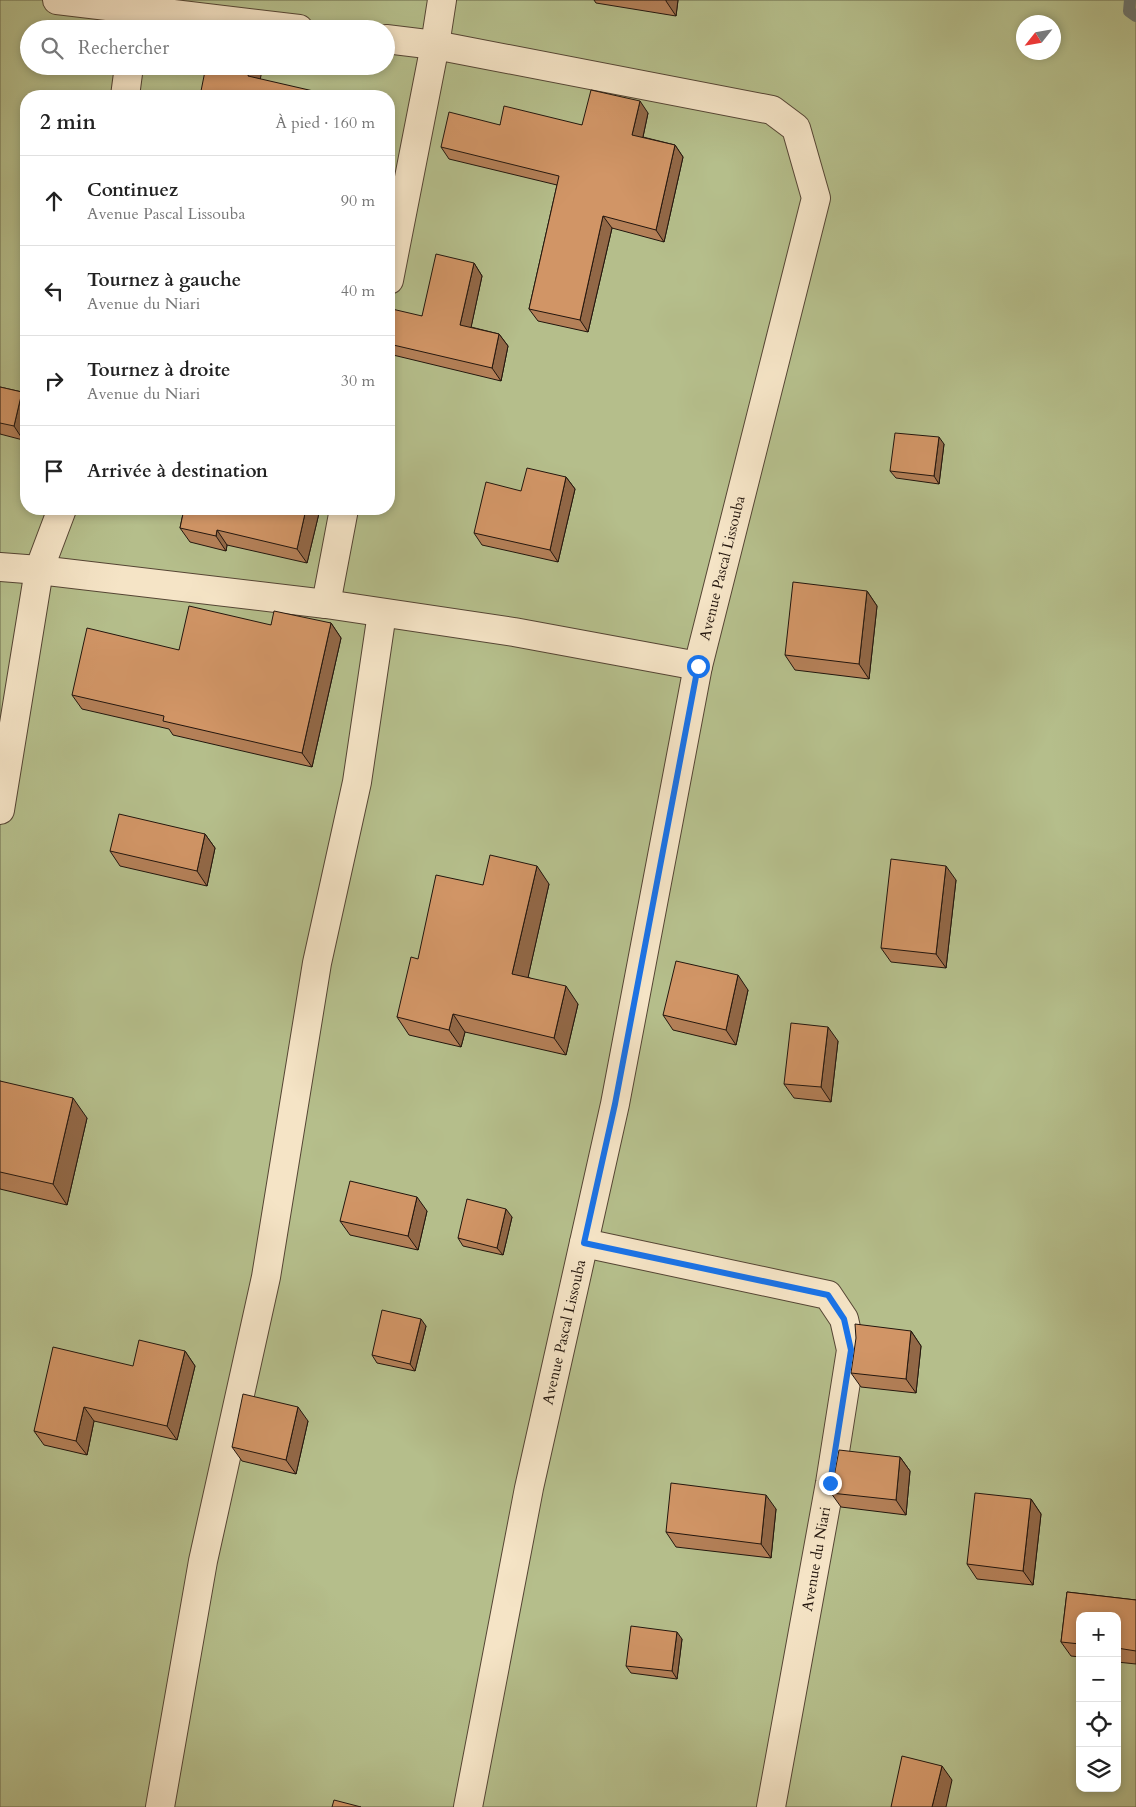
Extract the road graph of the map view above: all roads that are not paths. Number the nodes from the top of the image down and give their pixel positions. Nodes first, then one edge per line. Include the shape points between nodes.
1 (57, 0) edge
2 (442, 0) edge
3 (142, 13) edge
4 (211, 20) edge
5 (395, 40) edge
6 (435, 45) junction
7 (128, 75) edge
8 (125, 90) edge
9 (395, 249) edge
10 (60, 515) edge
11 (343, 515) edge
12 (0, 567) edge
13 (39, 570) junction
14 (326, 604) junction
15 (382, 613) junction
16 (698, 666) junction
17 (0, 810) edge
18 (584, 1243) junction
19 (160, 1807) edge
20 (468, 1807) edge
21 (771, 1807) edge

1 - 3 street
2 - 6 street
3 - 4 street
5 - 6 street
6 - 9 street
6 - 16 street, Avenue Pascal Lissouba via 772,110 796,128 816,198
7 - 8 street
10 - 13 street
11 - 14 street
12 - 13 street
13 - 14 street
13 - 17 street
14 - 15 street
15 - 16 street via 514,632
15 - 19 street via 357,782 317,963 266,1277 203,1561
16 - 18 street, Avenue Pascal Lissouba via 615,1104
18 - 20 street, Avenue Pascal Lissouba via 529,1488
18 - 21 street, Avenue du Niari via 828,1295 844,1319 851,1350

